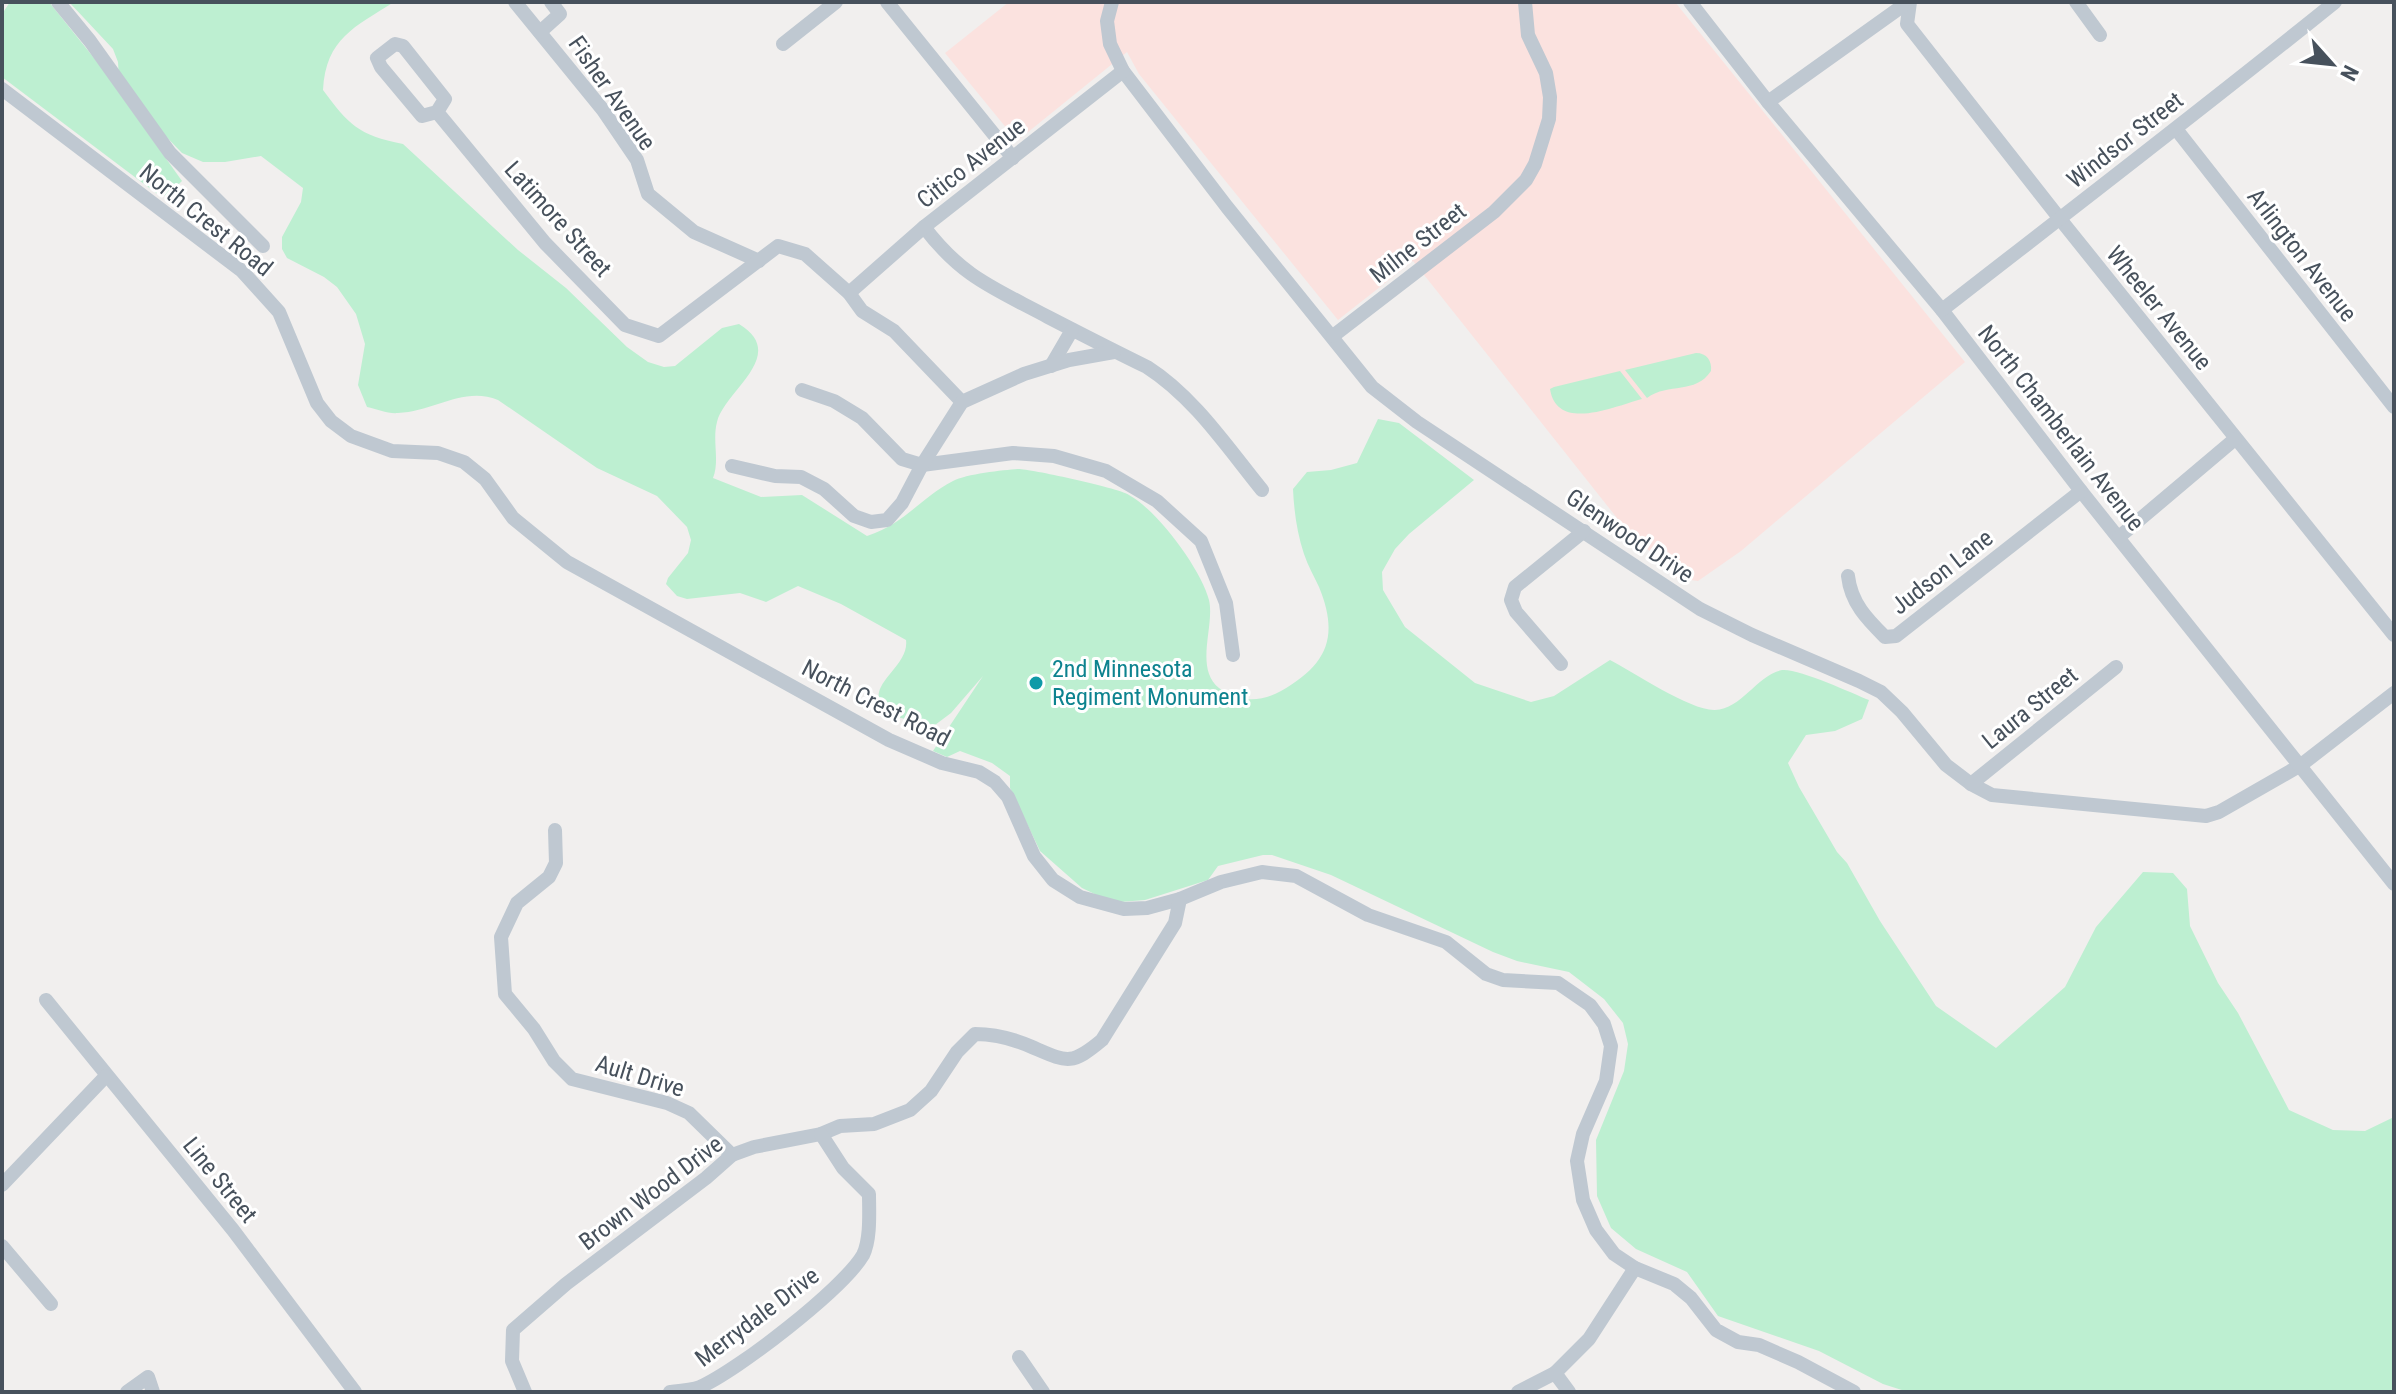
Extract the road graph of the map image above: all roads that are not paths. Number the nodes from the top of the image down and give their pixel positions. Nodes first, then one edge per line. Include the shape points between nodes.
1 (58, 2) edge
2 (515, 2) edge
3 (551, 2) edge
4 (836, 2) edge
5 (887, 2) edge
6 (1112, 2) edge
7 (1525, 2) edge
8 (1690, 2) edge
9 (1909, 2) edge
10 (2076, 2) edge
11 (2335, 2) edge
12 (540, 32) junction
13 (2100, 35) dead end
14 (783, 44) dead end
15 (1123, 71) junction
16 (2, 89) edge
17 (1768, 102) junction
18 (437, 112) junction
19 (2176, 129) junction
20 (1013, 158) junction
21 (2060, 219) junction
22 (924, 227) junction
23 (263, 246) dead end
24 (759, 261) junction
25 (849, 293) junction
26 (1942, 310) junction
27 (1072, 330) junction
28 (1333, 336) junction
29 (1114, 352) junction
30 (1051, 366) junction
31 (802, 390) dead end
32 (962, 402) junction
33 (2394, 407) edge
34 (2235, 439) junction
35 (922, 465) junction
36 (732, 466) dead end
37 (1262, 490) dead end
38 (2081, 491) junction
39 (1584, 531) junction
40 (2119, 537) junction
41 (1848, 576) dead end
42 (2394, 635) edge
43 (1233, 655) dead end
44 (1561, 664) dead end
45 (2116, 667) dead end
46 (2394, 693) edge
47 (2301, 765) junction
48 (1971, 784) junction
49 (555, 830) dead end
50 (2394, 884) edge
51 (1180, 899) junction
52 (46, 1000) dead end
53 (106, 1076) junction
54 (821, 1134) junction
55 (732, 1155) junction
56 (2, 1185) edge
57 (2, 1246) edge
58 (1635, 1268) junction
59 (51, 1304) dead end
60 (1019, 1357) dead end
61 (1555, 1373) junction
62 (127, 1392) edge
63 (153, 1392) edge
64 (355, 1392) edge
65 (525, 1392) edge
66 (670, 1392) edge
67 (1043, 1392) edge
68 (1518, 1392) edge
69 (1569, 1392) edge
70 (1854, 1392) edge

1 - 23 street via 170,153
2 - 12 street, Fisher Avenue
3 - 12 street, Fisher Avenue via 560,14
4 - 14 street
5 - 20 street
6 - 15 street, Glenwood Drive via 1107,21 1110,44
7 - 28 street, Milne Street via 1528,35 1546,73 1550,97 1546,131 1526,180 1494,212
8 - 17 street, North Chamberlain Avenue
9 - 17 street
9 - 21 street, Wheeler Avenue via 1907,24
10 - 13 street
11 - 19 street, Windsor Street
12 - 24 street, Fisher Avenue via 637,160 648,194 694,232
15 - 20 street, Citico Avenue
15 - 28 street, Glenwood Drive
16 - 51 street, North Crest Road via 242,271 279,312 317,403 351,436 392,451 438,453 464,462 485,479 513,518 567,562 889,740 995,782 1008,797 1034,856 1053,880 1080,897 1124,909
17 - 26 street, North Chamberlain Avenue
18 - 18 street, Latimore Street via 445,99 403,46 395,44 377,58 422,116
18 - 24 street, Latimore Street via 545,243 625,325 659,336
19 - 21 street, Windsor Street
19 - 33 street, Arlington Avenue
20 - 22 street, Citico Avenue
21 - 26 street, Windsor Street
21 - 34 street, Wheeler Avenue
22 - 25 street, Citico Avenue
22 - 27 street via 968,274
24 - 25 street via 778,246 805,254
25 - 32 street
26 - 38 street, North Chamberlain Avenue
27 - 29 street
27 - 30 street
28 - 39 street, Glenwood Drive via 1372,387 1395,405
29 - 30 street
29 - 37 street via 1168,381
30 - 32 street
31 - 35 street via 862,418 902,459
32 - 35 street
34 - 40 street
34 - 42 street, Wheeler Avenue
35 - 36 street via 887,520 871,522 854,516 801,477
35 - 43 street via 1013,453 1054,456 1106,471 1157,501 1201,541 1226,603
38 - 40 street, North Chamberlain Avenue
38 - 41 street, Judson Lane via 1896,636 1885,637 1863,615
39 - 44 street via 1515,587 1511,600
39 - 48 street, Glenwood Drive via 1700,609 1881,692 1946,765
40 - 47 street, North Chamberlain Avenue
45 - 48 street, Laura Street
46 - 47 street, Glenwood Drive
47 - 48 street, Glenwood Drive via 2206,816 1992,795
47 - 50 street, North Chamberlain Avenue
49 - 55 street, Ault Drive via 556,863 549,877 517,903 501,937 505,994 572,1079 689,1113
51 - 54 street, Brown Wood Drive via 1175,923 1102,1040 1086,1053 1065,1060 995,1034 975,1034 910,1110 874,1124 840,1126
51 - 58 street, North Crest Road via 1262,872 1296,876 1368,915 1446,942 1486,974 1558,983 1590,1005 1611,1046 1606,1081 1587,1121 1577,1161 1583,1200 1614,1254
52 - 53 street, Line Street
53 - 56 street
53 - 64 street, Line Street via 233,1230
54 - 55 street, Brown Wood Drive
54 - 66 street, Merrydale Drive via 843,1168 869,1194 864,1253 837,1285 748,1357 699,1387
55 - 65 street, Brown Wood Drive via 513,1330 512,1361
57 - 59 street
58 - 61 street via 1589,1339
58 - 70 street, North Crest Road via 1674,1284 1716,1330 1798,1362
60 - 67 street
61 - 68 street
61 - 69 street
62 - 63 street via 148,1377

